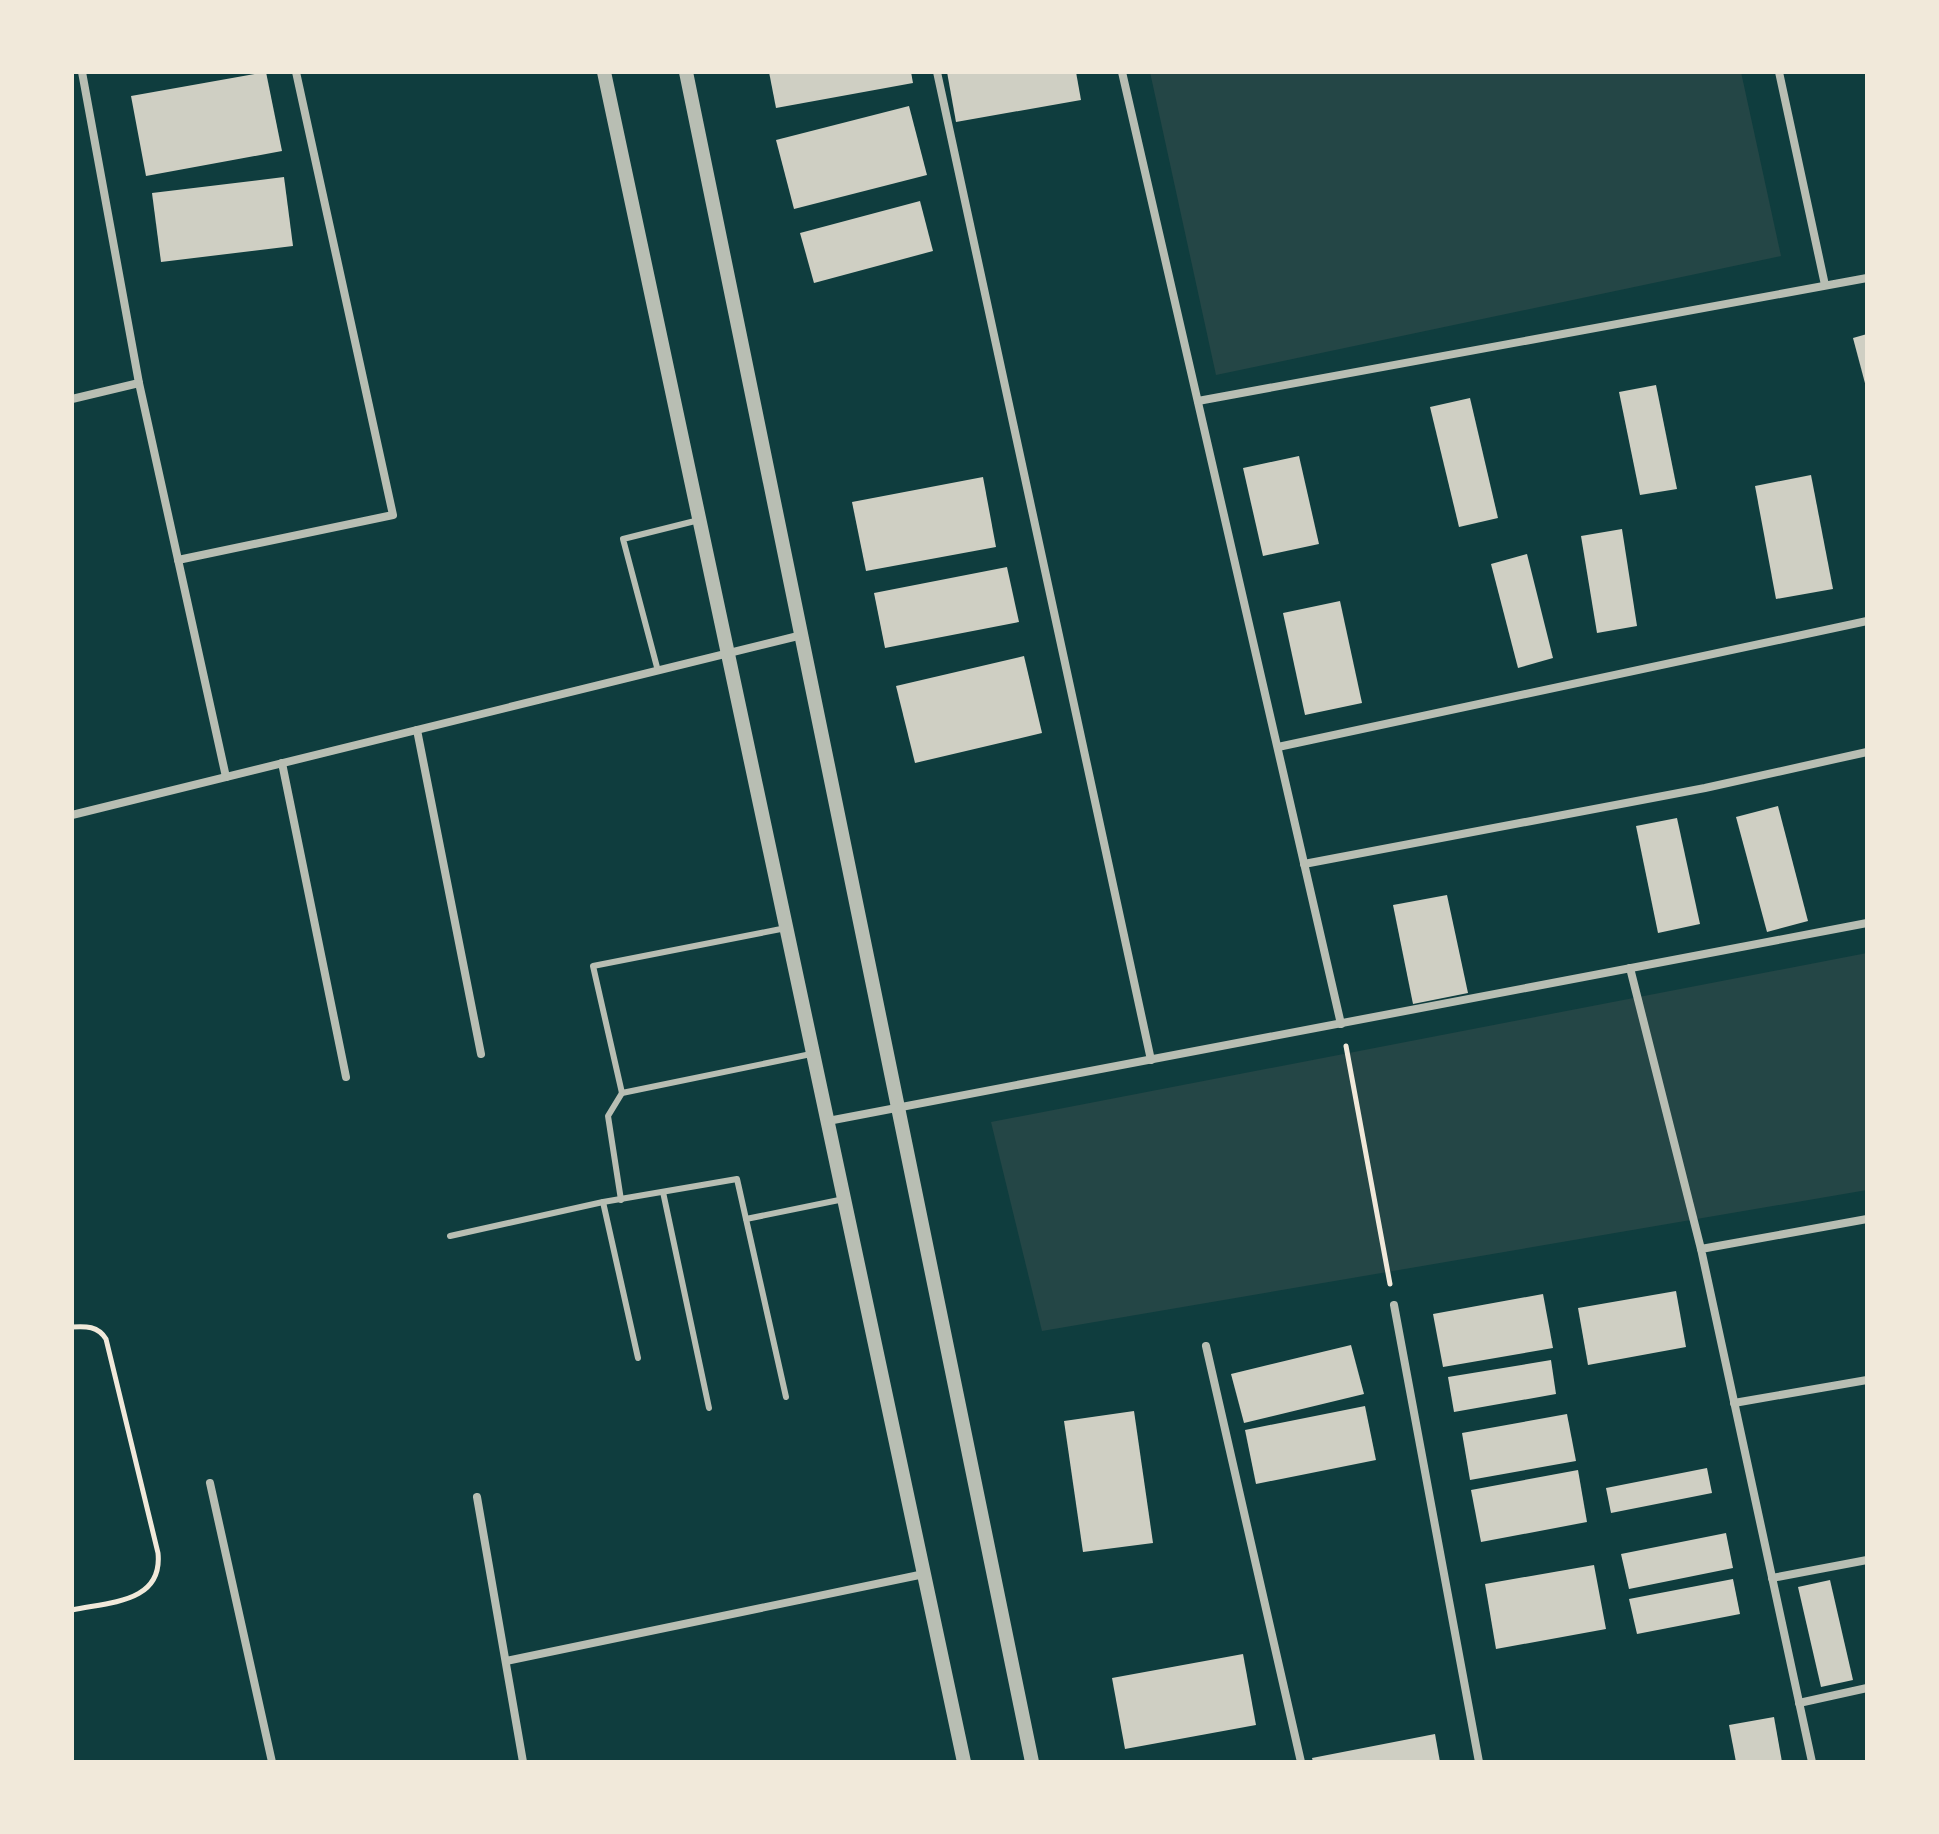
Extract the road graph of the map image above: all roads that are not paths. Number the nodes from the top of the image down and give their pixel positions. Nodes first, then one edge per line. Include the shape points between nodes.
1 (82, 72) edge
2 (296, 72) edge
3 (604, 72) edge
4 (686, 72) edge
5 (937, 72) edge
6 (1122, 72) edge
7 (1779, 72) edge
8 (1867, 278) edge
9 (1825, 285) junction
10 (139, 383) junction
11 (72, 399) edge
12 (1198, 401) junction
13 (699, 520) junction
14 (178, 560) junction
15 (1867, 621) edge
16 (802, 635) junction
17 (728, 653) junction
18 (658, 671) junction
19 (417, 730) junction
20 (1278, 747) junction
21 (1867, 752) edge
22 (282, 763) junction
23 (226, 777) junction
24 (72, 815) edge
25 (1304, 864) junction
26 (1867, 923) edge
27 (786, 928) junction
28 (1630, 968) junction
29 (1341, 1024) junction
30 (481, 1054) dead end
31 (813, 1054) junction
32 (1151, 1060) junction
33 (346, 1077) dead end
34 (622, 1093) junction
35 (898, 1108) junction
36 (828, 1121) junction
37 (663, 1192) junction
38 (844, 1199) junction
39 (621, 1200) junction
40 (603, 1202) junction
41 (746, 1219) junction
42 (1867, 1219) edge
43 (450, 1236) dead end
44 (1701, 1249) junction
45 (1394, 1305) road end
46 (1206, 1346) dead end
47 (638, 1358) dead end
48 (1867, 1380) edge
49 (786, 1397) dead end
50 (1734, 1403) junction
51 (709, 1408) dead end
52 (210, 1483) dead end
53 (477, 1497) dead end
54 (1867, 1560) edge
55 (924, 1574) junction
56 (1772, 1578) junction
57 (506, 1661) junction
58 (1867, 1688) edge
59 (1799, 1703) junction
60 (272, 1762) edge
61 (523, 1762) edge
62 (964, 1762) edge
63 (1032, 1762) edge
64 (1301, 1762) edge
65 (1479, 1762) edge
66 (1812, 1762) edge

1 - 10 street
2 - 14 street via 393,515
3 - 13 street
4 - 16 street
5 - 32 street
6 - 12 street
7 - 9 street
8 - 9 street
9 - 12 street
10 - 11 street
10 - 14 street
12 - 20 street
13 - 17 street
13 - 18 lane via 623,539
14 - 23 street
15 - 20 street
16 - 17 street
16 - 35 street
17 - 18 street
17 - 27 street
18 - 19 street
19 - 22 street
19 - 30 street
20 - 25 street
21 - 25 street
22 - 23 street
22 - 33 street
23 - 24 street
25 - 29 street
26 - 28 street
27 - 31 street
27 - 34 lane via 593,966
28 - 29 street
28 - 44 street
29 - 32 street
31 - 34 lane
31 - 36 street
32 - 35 street
34 - 39 lane via 608,1116
35 - 36 street
35 - 63 street
36 - 38 street
37 - 39 lane
37 - 41 lane via 737,1179
37 - 51 lane
38 - 41 lane
38 - 55 street
39 - 40 lane
40 - 43 lane
40 - 47 lane
41 - 49 lane
42 - 44 street
44 - 50 street
45 - 65 street
46 - 64 street
48 - 50 street
50 - 56 street
52 - 60 street
53 - 57 street
54 - 56 street
55 - 57 street
55 - 62 street
56 - 59 street
57 - 61 street
58 - 59 street
59 - 66 street

